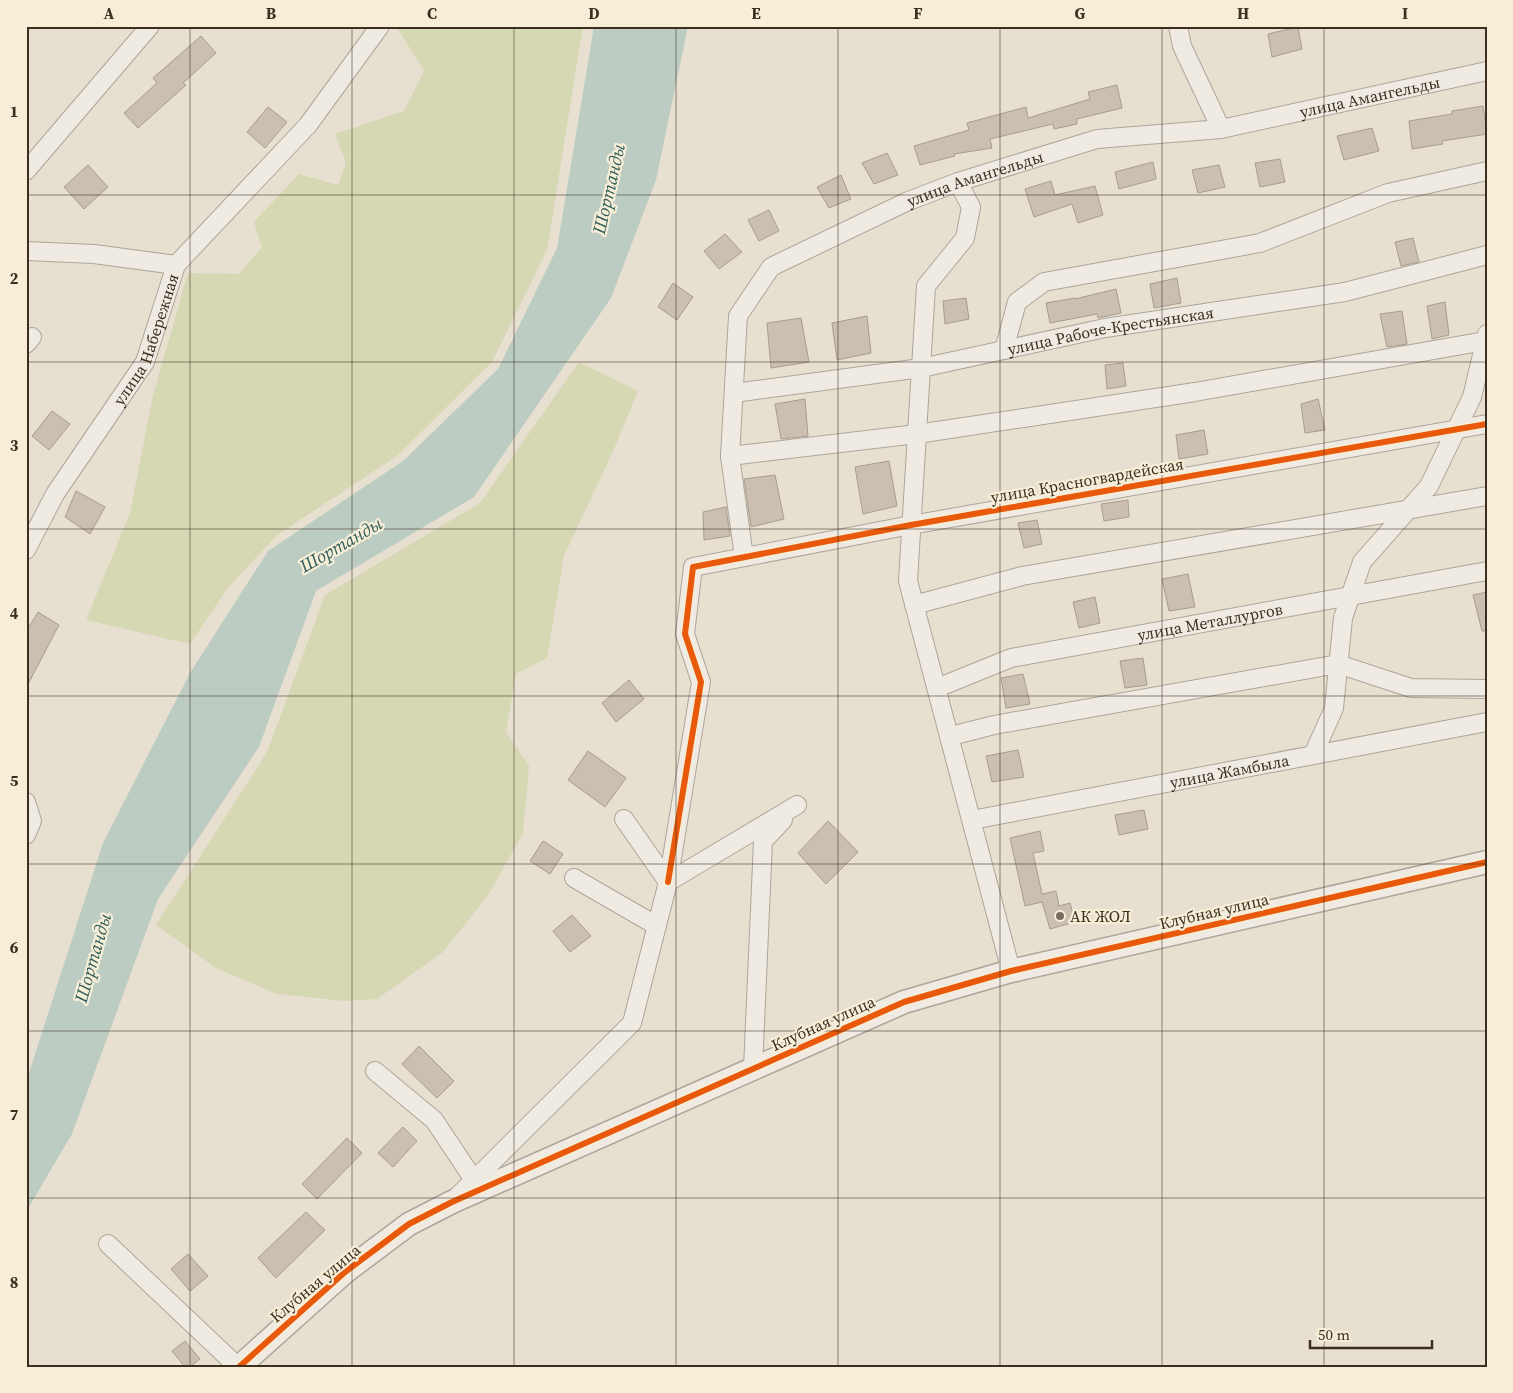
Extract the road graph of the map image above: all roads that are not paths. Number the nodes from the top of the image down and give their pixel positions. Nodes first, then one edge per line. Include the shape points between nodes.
1 (150, 26) edge
2 (380, 26) edge
3 (1178, 26) edge
4 (1487, 71) edge
5 (1221, 129) junction
6 (26, 171) edge
7 (1487, 171) edge
8 (958, 182) junction
9 (26, 251) edge
10 (1487, 255) edge
11 (176, 265) junction
12 (1486, 337) edge
13 (1004, 350) junction
14 (920, 368) junction
15 (734, 394) junction
16 (1487, 424) edge
17 (1457, 430) junction
18 (916, 434) junction
19 (730, 456) junction
20 (1487, 496) edge
21 (1409, 509) junction
22 (911, 525) junction
23 (26, 550) edge
24 (744, 558) junction
25 (1487, 571) edge
26 (1350, 596) junction
27 (914, 605) junction
28 (1338, 664) junction
29 (937, 688) junction
30 (1487, 689) edge
31 (1487, 722) edge
32 (951, 736) junction
33 (1313, 755) junction
34 (26, 802) edge
35 (624, 819) dead end
36 (972, 820) junction
37 (26, 835) edge
38 (1487, 862) edge
39 (574, 878) dead end
40 (668, 882) junction
41 (657, 926) junction
42 (1011, 971) junction
43 (753, 1069) junction
44 (375, 1071) dead end
45 (474, 1180) junction
46 (452, 1202) junction
47 (108, 1244) dead end
48 (239, 1367) edge

1 - 6 street
2 - 11 street, улица Набережная via 308,125
3 - 5 street via 1182,46
4 - 5 street, улица Амангельды
5 - 8 street, улица Амангельды via 1097,139
7 - 13 street via 1388,192 1260,242 1044,282 1017,302
8 - 14 street via 971,208 965,238 926,286
8 - 15 street, улица Амангельды via 906,202 771,267 738,316
9 - 11 street, улица Набережная via 94,254
10 - 13 street, улица Рабоче-Крестьянская via 1345,292 1105,328
11 - 23 street, улица Набережная via 145,362 55,494
12 - 17 street via 1472,397
12 - 18 street via 1195,392
13 - 14 street, улица Рабоче-Крестьянская
14 - 15 street, улица Рабоче-Крестьянская
14 - 18 street
15 - 19 street, улица Амангельды
16 - 17 street, улица Красногвардейская
17 - 21 street via 1430,486
17 - 22 street, улица Красногвардейская
18 - 19 street
18 - 22 street
19 - 24 street, улица Амангельды
20 - 21 street
21 - 26 street via 1362,562
21 - 27 street via 1022,576
22 - 24 street, улица Красногвардейская
22 - 27 street via 908,581
24 - 40 street, улица Красногвардейская via 693,568 685,634 701,682
25 - 26 street, улица Металлургов
26 - 28 street via 1343,618
26 - 29 street, улица Металлургов via 1012,658
27 - 29 street
28 - 30 street via 1411,688
28 - 32 street via 994,725
28 - 33 street via 1334,708
29 - 32 street
31 - 33 street, улица Жамбыла
32 - 36 street
33 - 36 street, улица Жамбыла
34 - 37 street via 32,821
35 - 40 street
36 - 42 street
38 - 42 street, Клубная улица
39 - 41 street
40 - 41 street, Клубная улица
40 - 43 street, Клубная улица via 797,804 763,841
41 - 45 street, Клубная улица via 632,1023
42 - 43 street, Клубная улица via 904,1002
43 - 46 street, Клубная улица
44 - 45 street via 434,1120
45 - 46 street, Клубная улица
46 - 48 street, Клубная улица via 409,1224 346,1272
47 - 48 street

